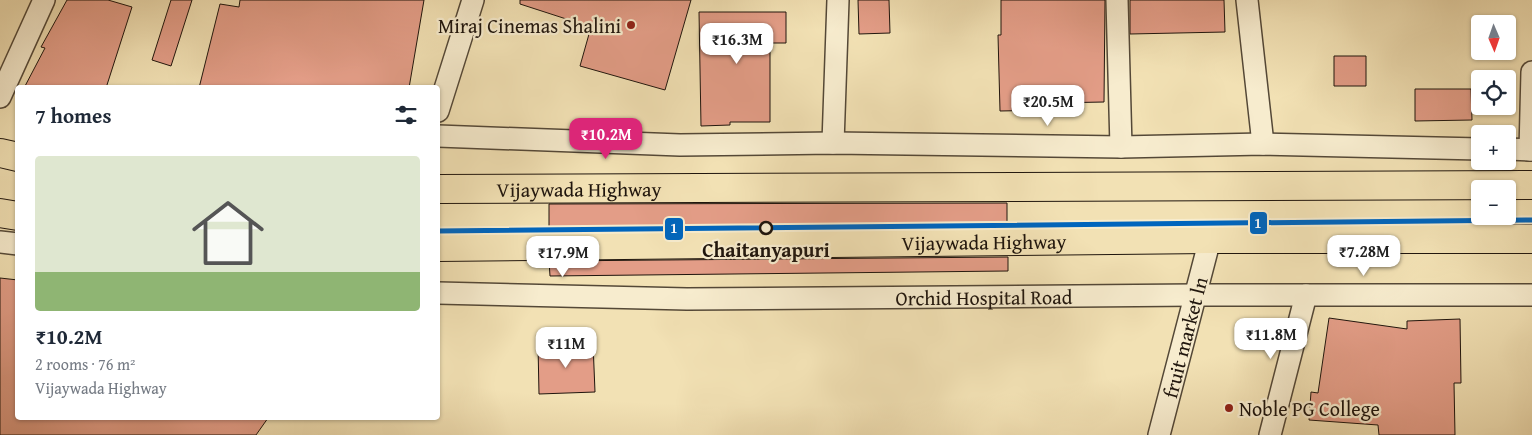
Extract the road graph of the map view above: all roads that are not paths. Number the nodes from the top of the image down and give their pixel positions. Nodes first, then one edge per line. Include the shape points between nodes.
1 (44, 0) edge
2 (473, 0) edge
3 (838, 0) edge
4 (1117, 0) edge
5 (1248, 0) edge
6 (1532, 72) edge
7 (0, 97) edge
8 (440, 105) edge
9 (440, 136) edge
10 (833, 143) junction
11 (1263, 144) junction
12 (1121, 146) junction
13 (1471, 149) edge
14 (1516, 149) edge
15 (1531, 150) edge
16 (0, 153) edge
17 (15, 156) edge
18 (1532, 185) edge
19 (440, 189) edge
20 (0, 213) edge
21 (15, 216) edge
22 (1210, 239) junction
23 (1532, 239) edge
24 (0, 242) edge
25 (15, 244) edge
26 (440, 247) edge
27 (440, 293) edge
28 (1196, 294) junction
29 (1306, 295) junction
30 (1532, 295) edge
31 (1159, 435) edge
32 (1270, 435) edge

1 - 7 street
2 - 8 street
3 - 10 street
4 - 12 street
5 - 11 street
6 - 15 street
9 - 10 street via 680,145
10 - 12 street
11 - 12 street
11 - 13 street
14 - 15 street
16 - 17 highway
18 - 19 highway, Vijaywada Highway
20 - 21 highway
22 - 23 highway, Vijaywada Highway
22 - 26 highway, Vijaywada Highway
22 - 28 street, fruit market ln
24 - 25 street
27 - 28 street, Orchid Hospital Road via 687,299
28 - 29 street, Orchid Hospital Road
28 - 31 street, fruit market ln
29 - 30 street, Orchid Hospital Road
29 - 32 street

